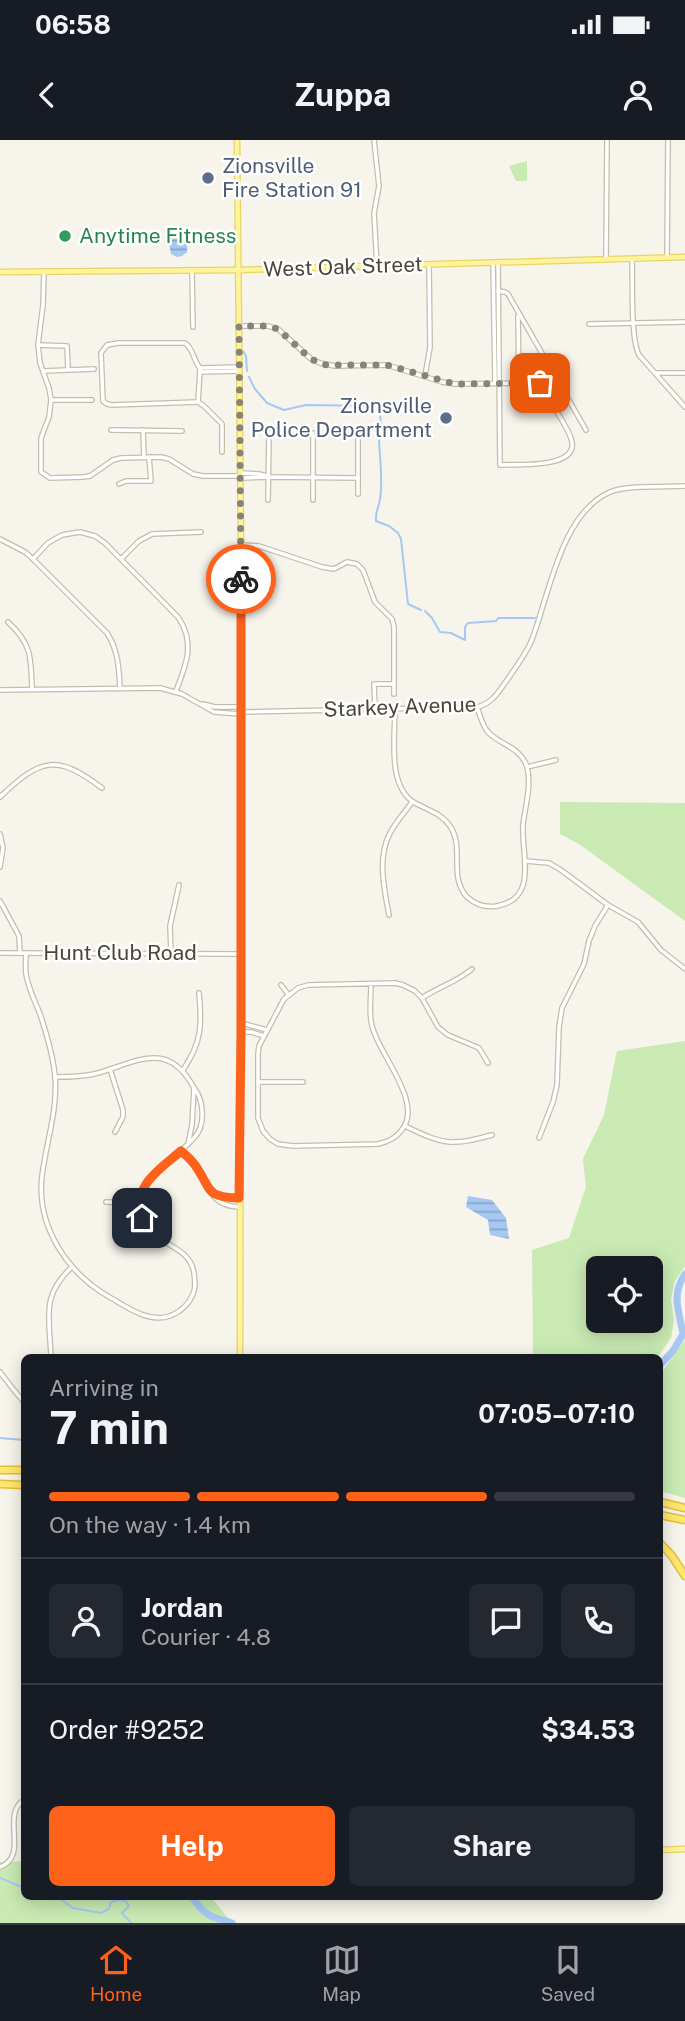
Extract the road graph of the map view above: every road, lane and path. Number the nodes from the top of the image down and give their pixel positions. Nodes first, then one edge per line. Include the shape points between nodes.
1 (237, 140) edge
2 (374, 140) edge
3 (607, 140) edge
4 (668, 140) edge
5 (685, 257) edge
6 (667, 258) junction
7 (606, 259) junction
8 (632, 259) junction
9 (496, 262) junction
10 (429, 264) junction
11 (377, 266) junction
12 (192, 270) junction
13 (239, 270) junction
14 (44, 271) junction
15 (0, 272) edge
16 (498, 291) junction
17 (518, 314) junction
18 (685, 322) edge
19 (634, 323) junction
20 (589, 324) dead end
21 (239, 326) junction
22 (193, 327) dead end
23 (38, 345) junction
24 (68, 369) junction
25 (94, 369) dead end
26 (240, 369) junction
27 (200, 370) junction
28 (43, 371) junction
29 (654, 373) junction
30 (685, 373) edge
31 (425, 376) junction
32 (555, 377) junction
33 (519, 383) junction
34 (540, 383) junction
35 (497, 384) junction
36 (51, 400) junction
37 (92, 400) dead end
38 (198, 402) junction
39 (685, 407) edge
40 (111, 430) dead end
41 (143, 430) junction
42 (586, 430) dead end
43 (182, 431) dead end
44 (358, 432) dead end
45 (269, 433) dead end
46 (313, 433) dead end
47 (222, 452) dead end
48 (146, 457) junction
49 (240, 476) junction
50 (269, 477) junction
51 (314, 478) junction
52 (358, 478) junction
53 (119, 484) dead end
54 (685, 486) edge
55 (358, 494) dead end
56 (268, 500) dead end
57 (313, 500) dead end
58 (201, 532) dead end
59 (0, 539) edge
60 (241, 545) junction
61 (33, 559) junction
62 (121, 559) junction
63 (8, 622) dead end
64 (394, 684) junction
65 (120, 688) junction
66 (32, 689) junction
67 (0, 690) edge
68 (176, 691) junction
69 (394, 694) dead end
70 (477, 707) junction
71 (375, 709) junction
72 (394, 709) junction
73 (240, 711) junction
74 (556, 760) dead end
75 (527, 767) junction
76 (102, 788) dead end
77 (0, 797) edge
78 (412, 802) junction
79 (0, 834) edge
80 (525, 861) junction
81 (0, 867) edge
82 (179, 886) dead end
83 (0, 901) edge
84 (608, 905) junction
85 (389, 915) dead end
86 (0, 953) edge
87 (20, 953) junction
88 (26, 953) junction
89 (171, 953) junction
90 (241, 954) junction
91 (472, 969) dead end
92 (685, 969) edge
93 (371, 984) junction
94 (281, 985) dead end
95 (199, 993) dead end
96 (288, 994) junction
97 (422, 998) junction
98 (241, 1023) junction
99 (267, 1030) junction
100 (241, 1032) junction
101 (264, 1036) junction
102 (488, 1063) dead end
103 (110, 1069) junction
104 (183, 1070) junction
105 (55, 1077) junction
106 (258, 1082) junction
107 (303, 1082) dead end
108 (194, 1088) junction
109 (405, 1126) junction
110 (115, 1132) dead end
111 (492, 1135) dead end
112 (539, 1138) dead end
113 (188, 1144) junction
114 (181, 1151) junction
115 (209, 1190) junction
116 (239, 1198) junction
117 (106, 1202) dead end
118 (139, 1203) junction
119 (239, 1207) junction
120 (72, 1267) junction
121 (51, 1354) edge
122 (240, 1354) edge
123 (0, 1372) edge
124 (21, 1399) edge
125 (0, 1470) edge
126 (21, 1470) edge
127 (0, 1484) edge
128 (21, 1485) edge
129 (663, 1503) edge
130 (685, 1508) edge
131 (663, 1516) edge
132 (685, 1520) edge
133 (663, 1546) edge
134 (685, 1576) edge
135 (21, 1802) edge
136 (685, 1849) edge
137 (663, 1850) edge
138 (0, 1867) edge

1 - 13 main road
2 - 11 street via 379,186 374,214
3 - 7 street
4 - 6 street
5 - 6 main road, West Oak Street
6 - 8 main road, West Oak Street
7 - 8 main road, West Oak Street
7 - 9 main road, West Oak Street
8 - 19 street
9 - 10 main road, West Oak Street
9 - 16 street
9 - 35 street
10 - 11 main road, West Oak Street
10 - 31 street via 430,347
11 - 13 main road, West Oak Street
12 - 13 main road, West Oak Street
12 - 14 main road, West Oak Street
12 - 22 street
13 - 21 main road
14 - 15 main road, West Oak Street
14 - 23 street
16 - 17 street via 508,294
16 - 35 street
17 - 32 street
17 - 33 street
18 - 19 street
19 - 20 street
19 - 29 street via 636,349
21 - 26 main road
21 - 31 street via 278,329 320,363 387,365
23 - 24 street via 67,346
23 - 28 street
24 - 25 street
24 - 28 street
26 - 27 street
26 - 49 main road
27 - 38 street
27 - 38 street via 193,350 185,343 118,343 107,345 101,353 104,403
28 - 36 street
29 - 30 street
29 - 39 street
31 - 35 street via 455,384
32 - 34 street
32 - 42 street
33 - 34 street
33 - 35 street
34 - 35 street via 572,449 557,461 499,465
36 - 37 street
36 - 48 street via 41,438 40,469 45,476 83,477 113,460
38 - 47 street via 221,421
40 - 41 street
41 - 43 street
41 - 48 street
44 - 52 street
45 - 50 street
46 - 51 street
48 - 49 street via 169,459 192,474
48 - 53 street via 151,481
49 - 50 street
49 - 60 main road
50 - 51 street
50 - 56 street
51 - 52 street
51 - 57 street
52 - 55 street
54 - 70 street, Starkey Avenue via 618,490 591,505 565,544 528,648 496,695
58 - 62 street via 152,534
59 - 61 street
60 - 64 street via 322,567 334,569 346,562 363,569 375,601 392,619
60 - 73 main road
61 - 62 street via 55,538 80,532 100,539
61 - 65 street via 110,637 118,659
62 - 68 street via 184,625 188,657
63 - 66 street via 27,645
64 - 69 street
64 - 71 street via 374,684
65 - 66 street
65 - 68 street
66 - 67 street
68 - 73 street, Starkey Avenue via 201,704
70 - 72 street, Starkey Avenue
70 - 75 street via 486,730 517,752
71 - 72 street, Starkey Avenue
71 - 73 street, Starkey Avenue
72 - 78 street via 396,773
73 - 90 main road
74 - 75 street
75 - 80 street
76 - 77 street via 78,771 51,765 26,774
78 - 80 street via 441,816 453,830 458,881 474,902 491,907 511,900 524,883
78 - 85 street via 391,831 383,854
79 - 81 street
80 - 84 street via 555,866
82 - 89 street via 170,926
83 - 87 street via 16,929
84 - 92 street via 638,922 661,950
84 - 112 street via 594,926 584,964 562,1008 557,1085
86 - 87 street, Hunt Club Road
87 - 88 street, Hunt Club Road
88 - 89 street, Hunt Club Road
88 - 105 street via 28,982 50,1043
89 - 90 street, Hunt Club Road
90 - 98 main road
91 - 97 street
93 - 96 street via 308,985
93 - 97 street via 403,985
93 - 109 street via 372,1026 406,1096
94 - 96 street
95 - 104 street via 199,1039
96 - 99 street
97 - 102 street via 438,1027 478,1048
98 - 99 street
98 - 100 main road
99 - 101 street
100 - 101 street
100 - 116 main road
101 - 106 street via 258,1054
103 - 104 street via 151,1058
103 - 105 street
103 - 110 street via 123,1110
104 - 108 street
105 - 120 street via 41,1189 51,1234
106 - 107 street
106 - 109 street via 260,1124 278,1143 378,1144 395,1137
108 - 113 street
108 - 113 street via 200,1099 201,1121
109 - 111 street via 450,1143
113 - 114 street
114 - 115 street
114 - 118 street via 147,1180
115 - 116 street
115 - 119 street via 222,1203
116 - 119 main road
117 - 118 street
118 - 120 street via 147,1228 181,1251 193,1269 195,1287 183,1308 170,1316 142,1314 97,1290
119 - 122 main road
120 - 121 street via 55,1285 50,1299
123 - 124 street
125 - 126 highway
127 - 128 highway
129 - 130 highway
131 - 132 highway
133 - 134 highway
135 - 138 street via 14,1813 13,1857
136 - 137 main road

